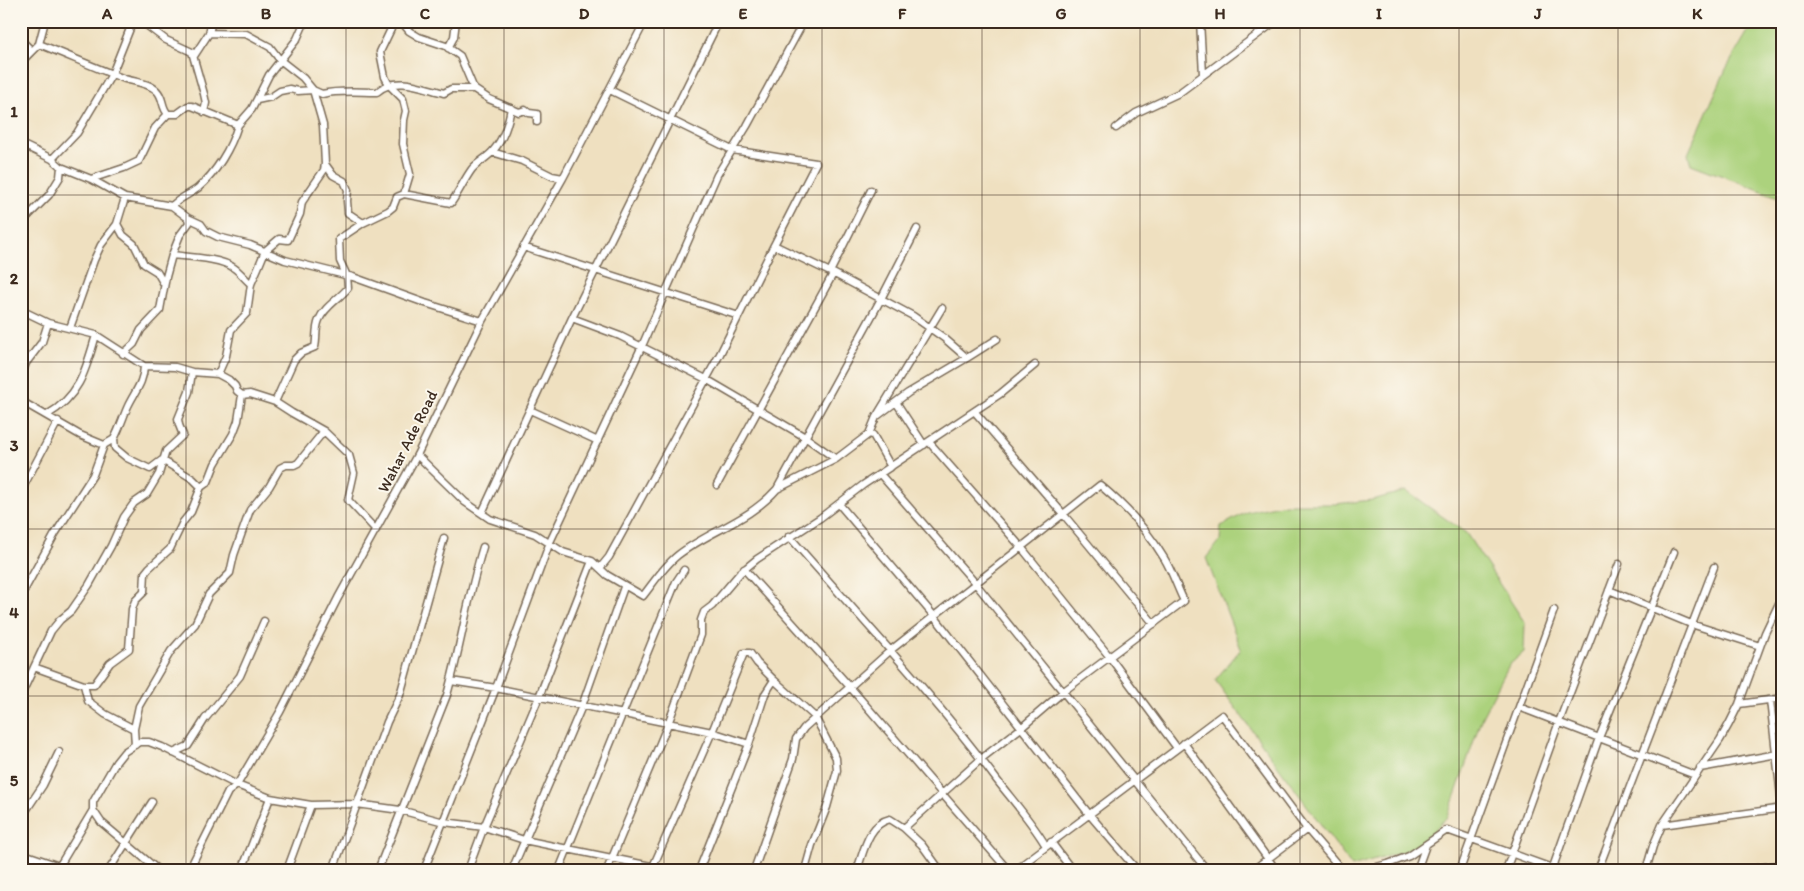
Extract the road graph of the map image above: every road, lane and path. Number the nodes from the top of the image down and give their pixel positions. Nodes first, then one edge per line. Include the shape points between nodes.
1 (45, 21) edge
2 (133, 21) edge
3 (141, 21) edge
4 (212, 21) edge
5 (306, 21) edge
6 (392, 21) edge
7 (401, 21) edge
8 (456, 21) edge
9 (645, 21) edge
10 (719, 21) edge
11 (804, 21) edge
12 (1200, 21) edge
13 (1276, 21) edge
14 (209, 32) junction
15 (21, 40) edge
16 (39, 44) junction
17 (448, 48) junction
18 (32, 51) junction
19 (194, 56) junction
20 (280, 60) junction
21 (21, 62) edge
22 (112, 74) junction
23 (1203, 74) junction
24 (389, 85) junction
25 (474, 89) junction
26 (314, 90) junction
27 (610, 90) junction
28 (257, 100) junction
29 (511, 108) junction
30 (204, 112) junction
31 (168, 114) junction
32 (670, 121) junction
33 (537, 122) dead end
34 (238, 125) junction
35 (1116, 128) dead end
36 (21, 144) edge
37 (732, 150) junction
38 (492, 152) junction
39 (52, 159) junction
40 (325, 164) junction
41 (61, 167) junction
42 (563, 178) junction
43 (91, 179) junction
44 (871, 190) dead end
45 (404, 194) junction
46 (125, 198) junction
47 (172, 206) junction
48 (188, 218) junction
49 (363, 223) junction
50 (117, 224) junction
51 (917, 229) dead end
52 (22, 230) edge
53 (21, 244) edge
54 (774, 245) junction
55 (524, 247) junction
56 (266, 252) junction
57 (172, 255) junction
58 (596, 270) junction
59 (831, 273) junction
60 (347, 276) junction
61 (251, 284) junction
62 (164, 285) junction
63 (665, 293) junction
64 (881, 299) junction
65 (942, 308) dead end
66 (21, 310) edge
67 (739, 316) junction
68 (572, 318) junction
69 (482, 321) junction
70 (48, 322) junction
71 (70, 328) junction
72 (930, 328) junction
73 (96, 336) junction
74 (997, 339) dead end
75 (642, 346) junction
76 (123, 354) junction
77 (967, 358) junction
78 (1035, 365) dead end
79 (144, 366) junction
80 (192, 372) junction
81 (218, 374) junction
82 (21, 377) edge
83 (706, 379) junction
84 (242, 395) junction
85 (21, 401) edge
86 (275, 402) junction
87 (896, 402) junction
88 (530, 410) junction
89 (758, 410) junction
90 (975, 412) junction
91 (47, 415) junction
92 (876, 417) junction
93 (58, 421) junction
94 (324, 431) junction
95 (869, 434) junction
96 (805, 437) junction
97 (114, 439) junction
98 (598, 441) junction
99 (927, 444) junction
100 (104, 445) junction
101 (416, 455) junction
102 (836, 459) junction
103 (162, 460) junction
104 (891, 467) junction
105 (880, 474) junction
106 (718, 484) dead end
107 (201, 487) junction
108 (777, 489) junction
109 (21, 491) edge
110 (839, 504) junction
111 (482, 513) junction
112 (1064, 515) junction
113 (376, 530) junction
114 (789, 536) junction
115 (444, 538) dead end
116 (550, 542) junction
117 (483, 547) dead end
118 (1021, 547) junction
119 (1674, 552) dead end
120 (592, 562) junction
121 (1620, 564) dead end
122 (1714, 567) dead end
123 (600, 568) junction
124 (744, 569) junction
125 (684, 570) dead end
126 (976, 584) junction
127 (624, 587) junction
128 (1609, 590) junction
129 (1783, 595) edge
130 (21, 596) edge
131 (1651, 609) junction
132 (1554, 610) dead end
133 (934, 616) junction
134 (264, 620) dead end
135 (1154, 624) junction
136 (1691, 624) junction
137 (1760, 646) junction
138 (891, 650) junction
139 (1109, 656) junction
140 (34, 667) junction
141 (774, 680) junction
142 (451, 681) junction
143 (84, 685) junction
144 (850, 687) junction
145 (496, 688) junction
146 (1064, 691) junction
147 (21, 695) edge
148 (539, 697) junction
149 (1783, 698) edge
150 (1770, 700) junction
151 (1739, 704) junction
152 (582, 706) junction
153 (1519, 707) junction
154 (622, 713) junction
155 (816, 717) junction
156 (1559, 722) junction
157 (668, 724) junction
158 (1022, 728) junction
159 (134, 729) junction
160 (712, 732) junction
161 (1599, 738) junction
162 (1184, 743) junction
163 (749, 744) junction
164 (135, 745) junction
165 (1177, 748) junction
166 (59, 752) dead end
167 (174, 753) junction
168 (1641, 753) junction
169 (1783, 753) edge
170 (1775, 754) junction
171 (981, 759) junction
172 (1700, 768) junction
173 (1695, 775) junction
174 (1135, 780) junction
175 (236, 785) junction
176 (943, 793) junction
177 (270, 798) junction
178 (152, 802) dead end
179 (357, 804) junction
180 (311, 805) junction
181 (93, 810) junction
182 (400, 810) junction
183 (1782, 810) edge
184 (1089, 814) junction
185 (21, 818) edge
186 (444, 822) junction
187 (1662, 825) junction
188 (484, 827) junction
189 (904, 828) junction
190 (1307, 829) junction
191 (1472, 839) junction
192 (524, 840) junction
193 (126, 843) junction
194 (1049, 844) junction
195 (1426, 845) junction
196 (568, 848) junction
197 (21, 853) edge
198 (1512, 853) junction
199 (612, 858) junction
200 (1268, 858) junction
201 (1783, 864) edge
202 (60, 868) edge
203 (652, 868) edge
204 (1552, 869) edge
205 (109, 870) edge
206 (158, 870) edge
207 (188, 870) edge
208 (242, 870) edge
209 (287, 870) edge
210 (333, 870) edge
211 (378, 870) edge
212 (424, 870) edge
213 (468, 870) edge
214 (512, 870) edge
215 (559, 870) edge
216 (607, 870) edge
217 (670, 870) edge
218 (699, 870) edge
219 (754, 870) edge
220 (805, 870) edge
221 (856, 870) edge
222 (940, 870) edge
223 (1008, 870) edge
224 (1015, 870) edge
225 (1072, 870) edge
226 (1137, 870) edge
227 (1208, 870) edge
228 (1253, 870) edge
229 (1276, 870) edge
230 (1342, 870) edge
231 (1365, 870) edge
232 (1417, 870) edge
233 (1460, 870) edge
234 (1506, 870) edge
235 (1598, 870) edge
236 (1646, 870) edge
237 (1747, 870) edge

1 - 16 street
2 - 22 street
3 - 19 street
4 - 14 street
5 - 20 street
6 - 24 street via 380,52 382,69
7 - 17 street via 419,37
8 - 17 street via 454,37
9 - 27 street, Wahar Ade Road
10 - 32 street
11 - 37 street
12 - 23 street
13 - 23 street
14 - 19 street
14 - 20 street via 246,34 270,47
15 - 18 street
16 - 18 street
16 - 22 street
17 - 25 street via 460,56
18 - 21 street
19 - 30 street via 206,103
20 - 26 street
20 - 28 street
22 - 31 street via 158,91 163,109
22 - 39 street via 76,133
23 - 35 street via 1179,93 1136,113
24 - 25 street via 415,84 444,93
24 - 26 street via 377,92 322,94
24 - 45 street via 403,99 406,111 403,144 410,174
25 - 29 street
26 - 28 street via 290,89
26 - 40 street via 323,125
27 - 32 street
27 - 42 street, Wahar Ade Road
28 - 34 street
29 - 33 street via 537,114
29 - 38 street via 505,133
30 - 31 street via 188,106 177,114
30 - 34 street
31 - 43 street via 155,128 139,161
32 - 37 street
32 - 58 street
34 - 47 street via 225,154 204,182
36 - 39 street
37 - 54 street via 816,163
37 - 63 street via 717,174
38 - 42 street
38 - 45 street via 472,170 451,203
39 - 41 street
40 - 49 street via 333,175 344,181 348,190 348,213
40 - 56 street via 302,202 288,240 279,239
41 - 43 street
41 - 52 street via 55,186 25,219
42 - 55 street, Wahar Ade Road
43 - 46 street
44 - 59 street
45 - 49 street via 397,197 388,211
46 - 47 street
46 - 50 street
47 - 48 street
48 - 56 street via 218,237
48 - 57 street via 189,223
49 - 60 street via 338,239 340,261
50 - 62 street via 123,235 134,244 144,264 157,272
50 - 71 street via 100,246
51 - 64 street
52 - 53 street
54 - 59 street
54 - 67 street
55 - 58 street
55 - 69 street, Wahar Ade Road
56 - 60 street
56 - 61 street
57 - 61 street via 228,264
57 - 62 street
58 - 63 street
58 - 68 street
59 - 64 street
59 - 89 street
60 - 69 street
60 - 86 street via 348,288 319,320 315,348 301,353 294,360
61 - 81 street via 247,313 231,330 226,356
62 - 76 street via 160,310
63 - 67 street
63 - 75 street
64 - 72 street
64 - 96 street
65 - 72 street
66 - 70 street
67 - 83 street
68 - 75 street
68 - 88 street
69 - 101 street, Wahar Ade Road
70 - 71 street
70 - 82 street via 42,342 26,363
71 - 73 street
72 - 77 street
72 - 92 street
73 - 76 street
73 - 91 street via 82,379 68,399
74 - 77 street
75 - 83 street
75 - 98 street
76 - 79 street
77 - 87 street
78 - 90 street
79 - 80 street via 175,367
79 - 97 street via 144,375
80 - 81 street
80 - 103 street via 189,392 178,419 182,435 168,447
81 - 84 street via 229,380
83 - 89 street
83 - 123 street
84 - 86 street via 250,394
84 - 107 street via 233,434 208,482
85 - 91 street
86 - 94 street
87 - 92 street
87 - 99 street
88 - 98 street
88 - 111 street
89 - 96 street
89 - 106 street
90 - 99 street
90 - 112 street
91 - 93 street
92 - 95 street
93 - 100 street
93 - 109 street
94 - 113 street via 349,455 354,473 348,500
94 - 159 street via 298,464 286,464 280,468 250,510 230,572 209,594 195,624 171,651 139,706
95 - 102 street
95 - 104 street via 873,435
96 - 102 street
96 - 108 street
97 - 100 street
97 - 103 street via 115,448 150,469
98 - 116 street
99 - 104 street
99 - 118 street
100 - 130 street via 93,475
101 - 111 street
101 - 113 street, Wahar Ade Road
102 - 108 street
103 - 107 street
103 - 140 street via 159,474 147,494 124,516 89,585 71,611 51,631
104 - 105 street
105 - 110 street
105 - 126 street
107 - 143 street via 170,548 145,573 144,592 132,609 129,649 110,663 94,685
108 - 127 street via 766,502 678,556 643,596
110 - 114 street
110 - 133 street
111 - 116 street
112 - 118 street
112 - 135 street
112 - 135 street via 1100,485 1151,540 1165,560 1184,601
113 - 175 street, Wahar Ade Road via 280,712
114 - 124 street
114 - 138 street
115 - 179 street via 400,695
116 - 120 street via 564,552
116 - 145 street
117 - 142 street
118 - 126 street
118 - 139 street
119 - 131 street
120 - 123 street
120 - 148 street
121 - 128 street
122 - 136 street
123 - 127 street
124 - 144 street
124 - 157 street via 700,620 701,635
125 - 154 street via 676,582
126 - 133 street
126 - 146 street
127 - 152 street
128 - 131 street
128 - 156 street
129 - 137 street
131 - 136 street
131 - 161 street
132 - 153 street
133 - 138 street
133 - 158 street
134 - 167 street via 240,676 188,746
135 - 139 street
136 - 137 street
136 - 168 street
137 - 151 street
138 - 144 street
138 - 171 street
139 - 146 street
139 - 165 street
140 - 143 street
140 - 147 street
141 - 155 street
141 - 160 street via 750,653 744,653
141 - 163 street via 765,694
142 - 145 street
142 - 182 street
143 - 159 street via 88,701
144 - 155 street
144 - 176 street
145 - 148 street
145 - 186 street
146 - 158 street
146 - 174 street
148 - 152 street
148 - 188 street
149 - 150 street
150 - 151 street
150 - 170 street
151 - 172 street via 1720,740
152 - 154 street
152 - 192 street
153 - 156 street
153 - 191 street
154 - 157 street
154 - 196 street
155 - 219 street via 796,739 793,759
155 - 220 street via 836,758 837,771
156 - 161 street
156 - 198 street
157 - 160 street
157 - 199 street
158 - 171 street
158 - 184 street
159 - 164 street
160 - 163 street
160 - 203 street
161 - 168 street
161 - 204 street
162 - 165 street
162 - 190 street via 1222,715
162 - 200 street
163 - 218 street
164 - 167 street via 149,742
164 - 181 street via 116,762 93,802
165 - 174 street
166 - 185 street via 43,785
167 - 175 street
168 - 173 street
168 - 235 street
169 - 170 street
170 - 172 street
170 - 183 street
171 - 176 street
171 - 194 street
172 - 173 street
173 - 187 street
174 - 184 street
174 - 227 street
175 - 177 street
175 - 207 street, Wahar Ade Road via 228,792
176 - 189 street
176 - 223 street
177 - 180 street
177 - 208 street
178 - 193 street
179 - 180 street
179 - 182 street
179 - 210 street
180 - 209 street
181 - 193 street via 101,822
181 - 202 street
182 - 186 street
182 - 211 street
183 - 187 street
184 - 194 street
184 - 226 street
186 - 188 street
186 - 212 street
187 - 236 street
188 - 192 street
188 - 213 street
189 - 221 street via 890,819 875,826
189 - 222 street via 922,845
190 - 200 street
190 - 230 street
191 - 195 street via 1447,830
191 - 198 street
191 - 233 street
192 - 196 street
192 - 214 street
193 - 205 street
193 - 206 street
194 - 224 street
194 - 225 street
195 - 231 street via 1409,856
195 - 232 street
196 - 199 street
196 - 215 street
197 - 202 street
198 - 204 street
198 - 234 street
199 - 203 street
199 - 216 street
200 - 228 street
200 - 229 street
201 - 237 street
203 - 217 street

